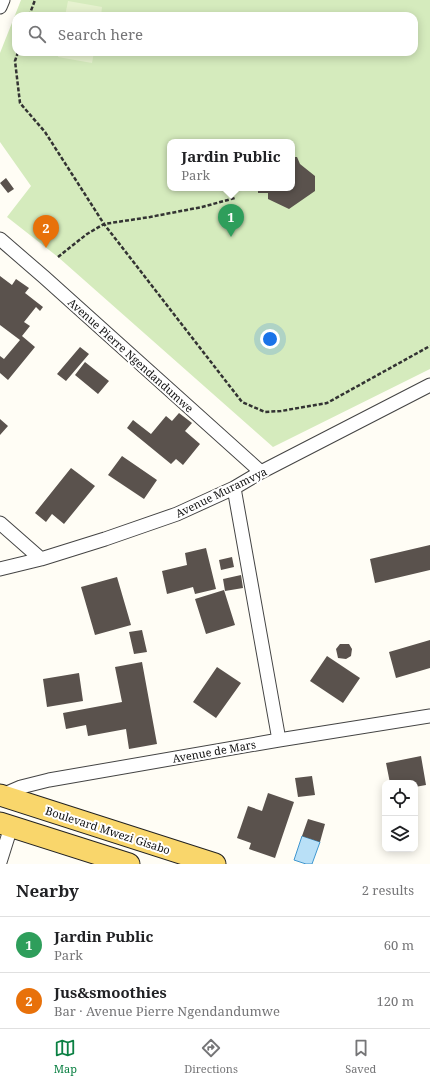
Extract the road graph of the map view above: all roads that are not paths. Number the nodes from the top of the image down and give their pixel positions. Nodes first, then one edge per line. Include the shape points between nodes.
1 (3, 0) edge
2 (0, 7) edge
3 (0, 239) edge
4 (430, 385) edge
5 (261, 472) junction
6 (234, 488) junction
7 (0, 523) edge
8 (41, 559) junction
9 (0, 569) edge
10 (430, 716) edge
11 (278, 740) junction
12 (0, 796) edge
13 (6, 825) edge
14 (0, 862) edge
15 (128, 864) edge
16 (215, 864) edge

1 - 2 street
3 - 5 street, Avenue Pierre Ngendandumwe
4 - 5 street, Avenue Muramvya
5 - 6 street, Avenue Muramvya
6 - 8 street, Avenue Muramvya via 176,514
6 - 11 street
7 - 8 street
8 - 9 street, Avenue Muramvya
10 - 11 street, Avenue de Mars
11 - 12 street, Avenue de Mars via 49,780 21,787
12 - 16 main road, Boulevard Mwezi Gisabo
13 - 14 street
13 - 15 main road

